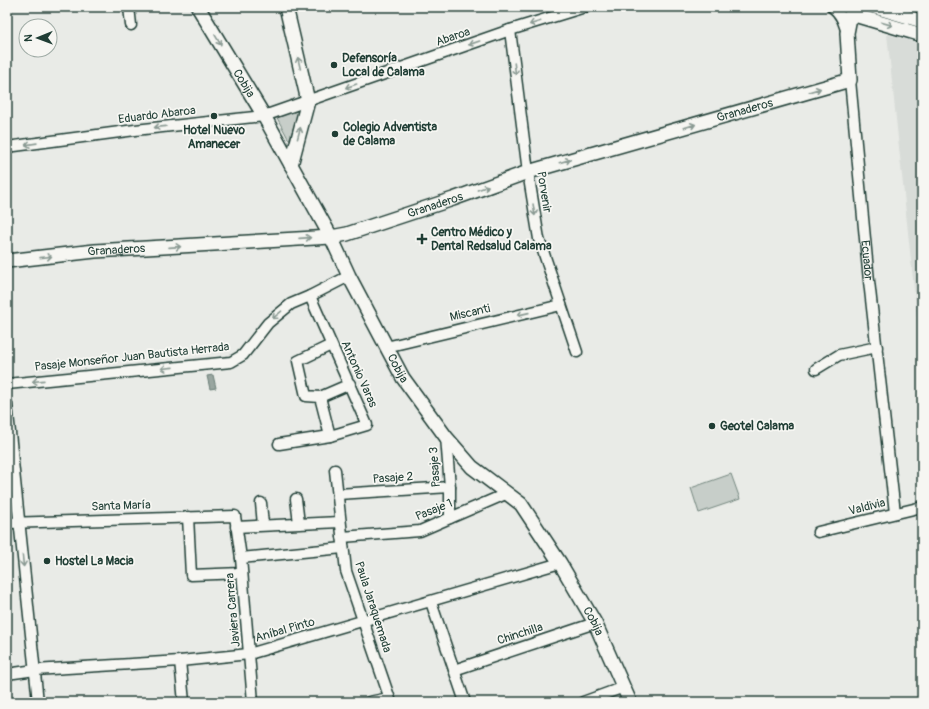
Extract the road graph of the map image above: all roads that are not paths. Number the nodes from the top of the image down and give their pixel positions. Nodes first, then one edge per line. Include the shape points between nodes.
1 (129, 7) edge
2 (198, 7) edge
3 (286, 7) edge
4 (585, 7) edge
5 (832, 7) edge
6 (875, 7) edge
7 (852, 11) edge
8 (922, 21) edge
9 (131, 25) dead end
10 (510, 30) junction
11 (846, 33) junction
12 (922, 35) edge
13 (850, 80) junction
14 (308, 101) junction
15 (264, 116) junction
16 (7, 147) edge
17 (291, 165) junction
18 (528, 172) junction
19 (331, 236) junction
20 (7, 261) edge
21 (350, 276) junction
22 (310, 296) junction
23 (561, 305) junction
24 (332, 345) junction
25 (386, 346) junction
26 (877, 347) junction
27 (577, 352) dead end
28 (816, 369) dead end
29 (7, 384) edge
30 (350, 384) junction
31 (320, 397) junction
32 (7, 404) edge
33 (330, 436) junction
34 (446, 437) junction
35 (279, 444) dead end
36 (335, 470) dead end
37 (450, 487) junction
38 (508, 493) junction
39 (338, 494) junction
40 (296, 499) dead end
41 (261, 503) dead end
42 (922, 507) edge
43 (895, 513) junction
44 (235, 516) joint
45 (188, 517) junction
46 (450, 518) junction
47 (19, 522) junction
48 (340, 522) junction
49 (7, 523) edge
50 (298, 523) junction
51 (263, 525) junction
52 (236, 527) junction
53 (818, 532) dead end
54 (342, 537) junction
55 (343, 548) junction
56 (241, 558) junction
57 (560, 563) junction
58 (242, 573) junction
59 (431, 602) junction
60 (363, 621) junction
61 (595, 623) junction
62 (249, 654) junction
63 (180, 661) junction
64 (35, 670) junction
65 (454, 670) junction
66 (7, 674) edge
67 (624, 687) junction
68 (390, 700) edge
69 (38, 702) edge
70 (184, 702) edge
71 (253, 702) edge
72 (369, 702) edge
73 (465, 702) edge
74 (583, 702) edge
75 (630, 702) edge

1 - 9 street
2 -> 15 main road, Cobija
14 -> 3 main road
4 -> 10 street, Abaroa
5 - 11 street via 843,21
6 - 8 main road
7 - 11 main road, Ecuador
7 -> 12 main road
10 -> 14 street, Abaroa
10 -> 18 street, Porvenir
11 - 13 main road, Ecuador
18 -> 13 main road, Granaderos
13 - 26 street, Ecuador
14 - 15 street, Eduardo Abaroa
17 -> 14 main road
15 -> 16 street, Eduardo Abaroa
15 - 17 main road, Cobija
17 - 19 main road, Cobija
19 -> 18 main road, Granaderos via 347,234
18 -> 23 street, Porvenir via 538,239
20 -> 19 main road, Granaderos via 95,252
19 - 21 main road, Cobija
21 - 22 street, Pasaje Monseñor Juan Bautista Herrada
21 - 25 main road, Cobija
22 - 24 street, Antonio Varas
22 -> 29 street, Pasaje Monseñor Juan Bautista Herrada via 291,304 268,323 243,355 231,362
23 -> 25 street, Miscanti
23 - 27 street, Porvenir
24 - 30 street, Antonio Varas
24 - 31 street via 298,361 306,396
25 - 34 main road, Cobija via 403,378
26 - 28 street via 839,355
26 - 43 street, Ecuador
30 - 31 street
30 - 33 street, Antonio Varas via 367,425
31 - 33 street
32 - 47 street
33 - 35 street, Antonio Varas
34 - 37 street, Pasaje 3
34 - 38 main road, Cobija via 472,467
36 - 39 street, Paula Jaraquemada
37 - 39 street, Pasaje 2
37 - 46 street, Pasaje 3
38 - 46 street, Pasaje 1
38 - 57 main road, Cobija via 521,504
39 - 48 street, Paula Jaraquemada
40 - 50 street
41 - 51 street
42 - 43 street, Valdivia
43 - 53 street, Valdivia
44 - 45 street, Santa María
44 - 52 street, Javiera Carrera
45 - 47 street, Santa María
45 - 58 street via 191,575
46 - 54 street, Pasaje 1 via 420,532
47 - 49 street, Santa María
47 -> 64 street
48 - 50 street
48 - 54 street, Paula Jaraquemada
50 - 51 street
51 - 52 street
52 - 56 street, Javiera Carrera
54 - 55 street, Paula Jaraquemada
55 - 56 street
55 - 60 street, Paula Jaraquemada via 346,570
56 - 58 street, Javiera Carrera
57 - 59 street, Aníbal Pinto
57 - 61 main road, Cobija
58 - 62 street, Javiera Carrera
59 - 60 street, Aníbal Pinto
59 - 65 street
60 - 62 street, Aníbal Pinto
60 - 68 street, Paula Jaraquemada
61 - 65 street, Chinchilla
61 - 67 main road, Cobija
62 - 63 street, Aníbal Pinto
62 - 71 street, Javiera Carrera
63 - 64 street, Aníbal Pinto
63 - 70 street
64 - 66 street, Aníbal Pinto
64 - 69 street
65 - 73 street
67 - 74 street
67 - 75 main road, Cobija
68 - 72 street

